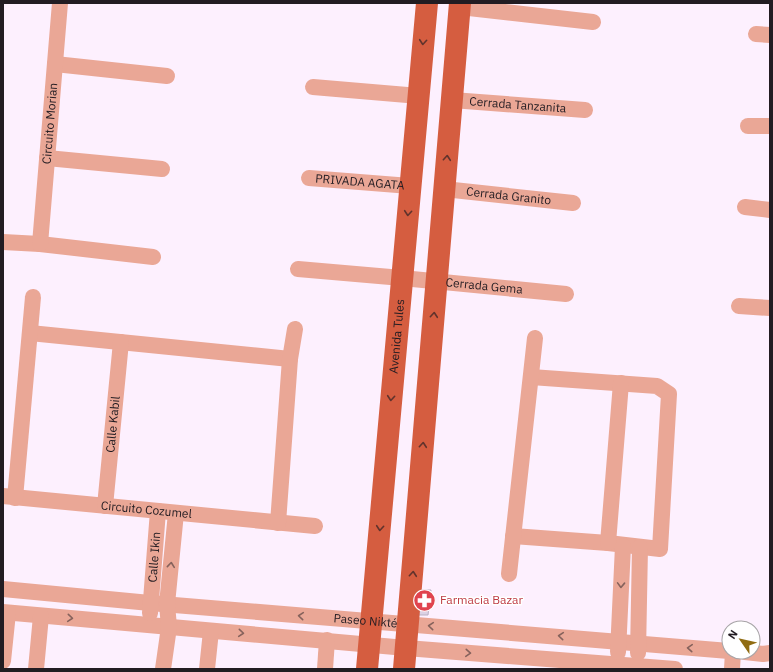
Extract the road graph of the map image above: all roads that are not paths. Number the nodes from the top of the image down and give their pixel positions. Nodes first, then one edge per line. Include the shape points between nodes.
1 (60, 3) edge
2 (422, 3) edge
3 (460, 5) edge
4 (593, 22) dead end
5 (55, 64) junction
6 (167, 76) dead end
7 (314, 87) dead end
8 (419, 96) junction
9 (452, 100) junction
10 (585, 110) dead end
11 (748, 126) dead end
12 (770, 126) edge
13 (47, 158) junction
14 (162, 168) dead end
15 (309, 178) dead end
16 (410, 186) junction
17 (444, 189) junction
18 (573, 203) dead end
19 (745, 207) dead end
20 (770, 210) edge
21 (3, 242) edge
22 (40, 244) junction
23 (153, 257) dead end
24 (298, 270) dead end
25 (402, 278) junction
26 (436, 281) junction
27 (566, 294) dead end
28 (33, 297) dead end
29 (739, 306) dead end
30 (770, 308) edge
31 (295, 329) dead end
32 (30, 332) junction
33 (535, 338) dead end
34 (121, 342) junction
35 (290, 359) junction
36 (530, 377) junction
37 (621, 383) junction
38 (9, 497) edge
39 (105, 506) junction
40 (158, 511) junction
41 (176, 513) junction
42 (278, 523) junction
43 (315, 526) dead end
44 (513, 536) junction
45 (615, 544) junction
46 (640, 548) junction
47 (509, 574) dead end
48 (3, 589) edge
49 (150, 603) junction
50 (166, 604) junction
51 (5, 612) edge
52 (41, 616) junction
53 (371, 622) junction
54 (409, 624) junction
55 (149, 625) junction
56 (169, 627) junction
57 (211, 631) junction
58 (327, 640) junction
59 (619, 641) junction
60 (369, 644) junction
61 (637, 644) junction
62 (165, 648) junction
63 (721, 650) edge
64 (405, 658) edge
65 (3, 661) edge
66 (617, 667) edge
67 (638, 667) edge
68 (36, 669) edge
69 (163, 669) edge
70 (207, 669) edge
71 (326, 669) edge
72 (367, 669) edge
73 (675, 669) edge

1 - 5 street, Circuito Morian
2 -> 8 main road, Avenida Tules
3 - 4 street
3 - 9 main road
5 - 6 street
5 - 13 street, Circuito Morian
7 - 8 street
8 - 16 main road, Avenida Tules
9 - 10 street, Cerrada Tanzanita
17 -> 9 main road
11 - 12 street
13 - 14 street
13 - 22 street, Circuito Morian
15 - 16 street, PRIVADA AGATA
16 -> 25 main road, Avenida Tules
17 - 18 street, Cerrada Granito
17 - 26 main road
19 - 20 street
21 - 22 street
22 - 23 street
24 - 25 street, Cerrada Gema
25 - 26 street, Cerrada Gema
25 -> 53 main road, Avenida Tules
26 - 27 street, Cerrada Gema
54 -> 26 main road
28 - 32 street, Circuito Cozumel
29 - 30 street
31 - 35 street
32 - 34 street
32 - 38 street, Circuito Cozumel
33 - 36 street
34 - 35 street
34 - 39 street, Calle Kabil
35 - 42 street
36 - 37 street
36 - 44 street
37 - 45 street
37 - 46 street via 656,386 669,394 660,549
38 - 39 street, Circuito Cozumel
39 - 40 street, Circuito Cozumel
40 - 41 street, Circuito Cozumel
40 - 49 street, Calle Ikin
41 - 42 street, Circuito Cozumel
50 -> 41 street, Calle Ikin
42 - 43 street, Circuito Cozumel
44 - 45 street
44 - 47 street
45 - 46 street
45 -> 59 street
46 - 61 street
48 - 49 street, Paseo Nikté
49 - 50 street, Paseo Nikté
49 - 55 street, Calle Ikin
53 -> 50 street, Paseo Nikté
50 - 56 street, Calle Ikin
51 - 52 street, Paseo Nikté
51 - 65 street
52 -> 55 street, Paseo Nikté
52 - 68 street
53 - 54 street, Paseo Nikté
53 - 60 main road, Avenida Tules
59 -> 54 street, Paseo Nikté
54 - 64 main road
55 - 56 street, Paseo Nikté
55 - 62 street
56 - 57 street, Paseo Nikté
56 - 62 street
57 -> 58 street, Paseo Nikté
57 - 70 street
58 - 60 street, Paseo Nikté
58 - 71 street
59 - 61 street, Paseo Nikté
59 - 66 street
60 - 64 street, Paseo Nikté
60 - 72 main road, Avenida Tules
63 -> 61 street, Paseo Nikté
61 - 67 street
62 - 69 street
64 -> 66 street, Paseo Nikté
66 - 67 street, Paseo Nikté
67 - 73 street, Paseo Nikté

